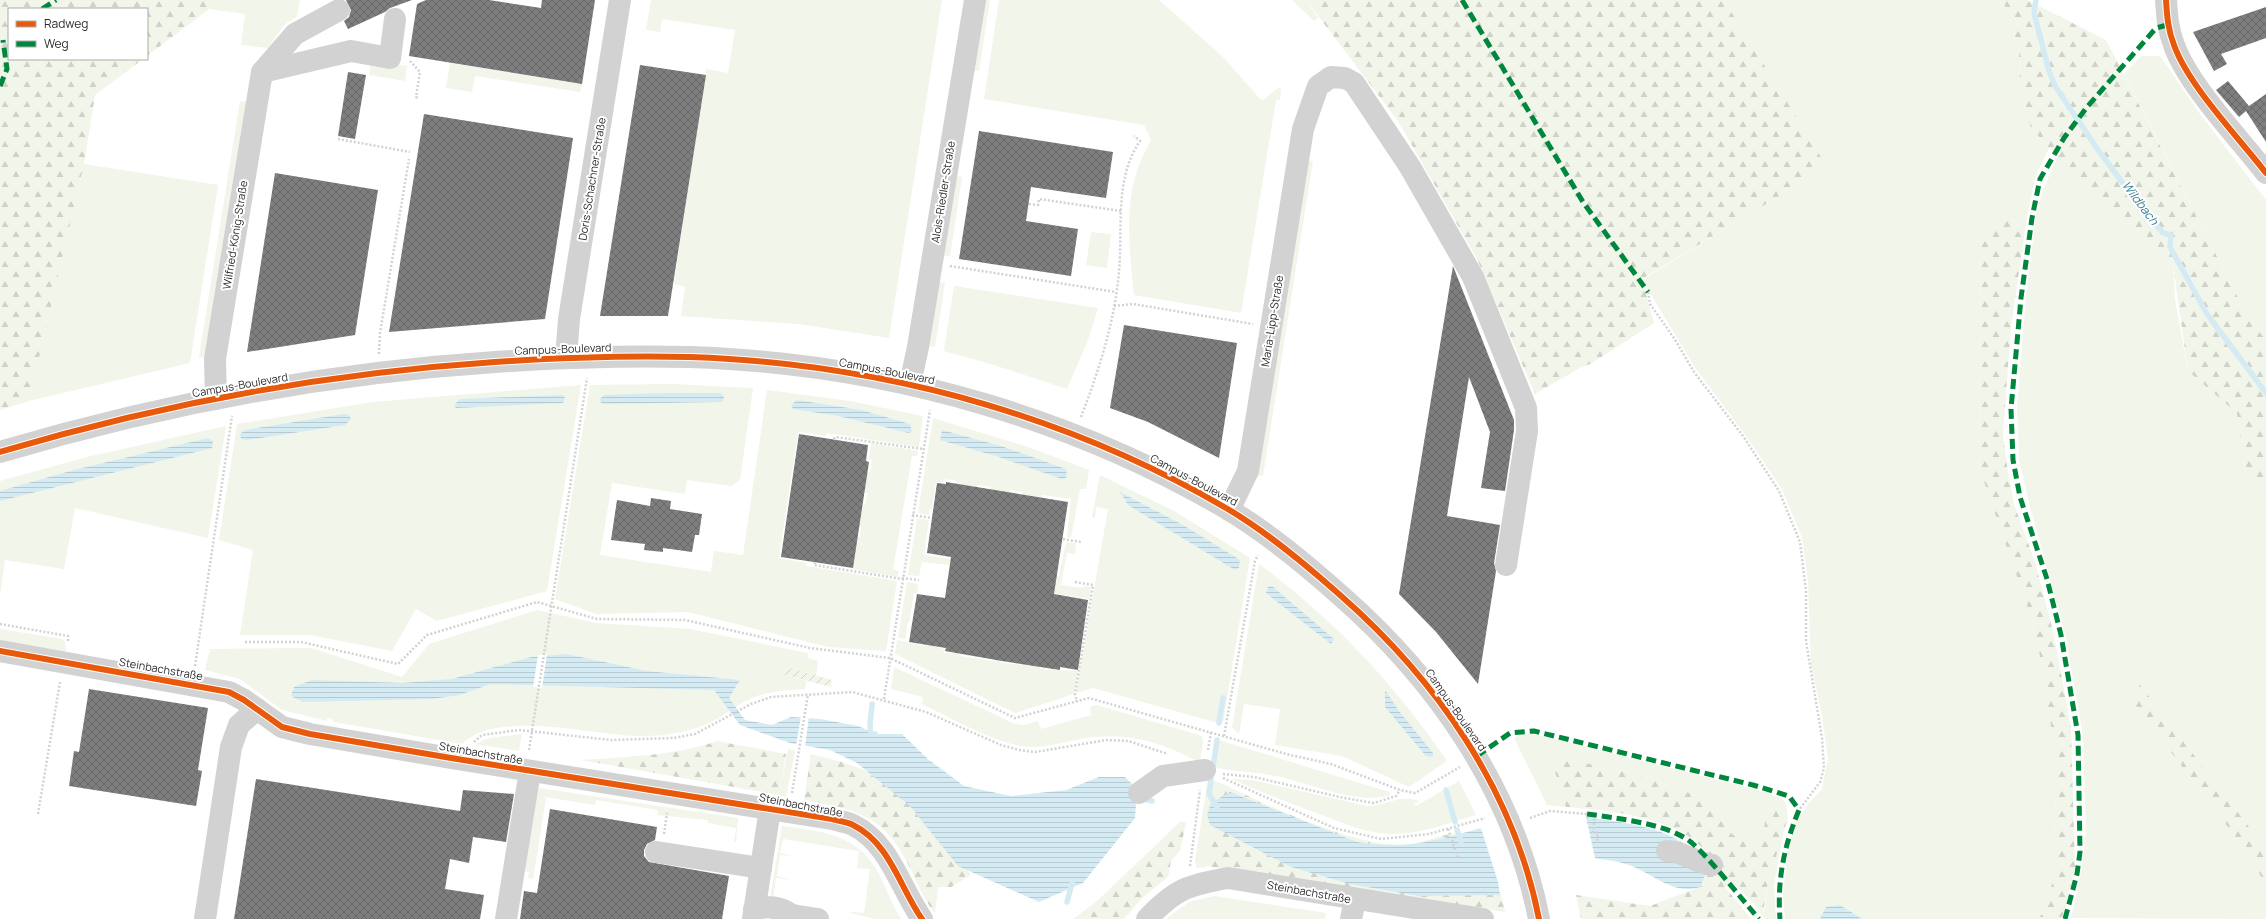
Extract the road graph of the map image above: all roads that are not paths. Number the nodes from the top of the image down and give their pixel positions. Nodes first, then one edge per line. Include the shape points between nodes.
1 (620, 0) edge
2 (975, 0) edge
3 (2166, 0) edge
4 (339, 10) dead end
5 (395, 19) dead end
6 (262, 72) junction
7 (2266, 172) edge
8 (566, 358) junction
9 (910, 384) junction
10 (216, 399) junction
11 (0, 452) edge
12 (1229, 510) junction
13 (1506, 565) dead end
14 (0, 651) edge
15 (258, 709) junction
16 (1205, 770) road end
17 (530, 771) junction
18 (1139, 793) dead end
19 (780, 810) junction
20 (1667, 850) dead end
21 (656, 852) dead end
22 (1712, 865) dead end
23 (761, 868) junction
24 (1353, 909) edge
25 (754, 914) edge
26 (785, 918) edge
27 (204, 919) edge
28 (506, 919) edge
29 (818, 919) edge
30 (922, 919) edge
31 (1147, 919) edge
32 (1483, 919) edge
33 (1539, 919) edge

1 - 8 street, Doris-Schachner-Straße via 569,319
2 - 9 street, Alois-Riedler-Straße
3 - 7 street via 2167,25 2174,47 2185,67 2206,98
4 - 6 street via 295,34
5 - 6 street via 390,58 352,51
6 - 10 street, Wilfried-König-Straße via 215,360
8 - 9 street, Campus-Boulevard via 694,357 757,361 820,368
8 - 10 street, Campus-Boulevard via 435,366 336,378
9 - 12 street, Campus-Boulevard via 1037,421 1075,435 1115,451
10 - 11 street, Campus-Boulevard via 97,425
12 - 13 street, Maria-Lipp-Straße via 1248,471 1303,129 1318,86 1331,77 1345,78 1354,83 1410,167 1473,277 1526,408 1528,418
12 - 33 street, Campus-Boulevard via 1308,567 1362,614 1419,674 1477,756 1510,825 1529,876
14 - 15 street, Steinbachstraße via 230,692
15 - 17 street, Steinbachstraße via 282,727
15 - 27 street via 238,725 231,747
16 - 18 street via 1163,776
17 - 19 street, Steinbachstraße
17 - 28 street
19 - 23 street
19 - 30 street, Steinbachstraße via 832,818 854,825 873,840 889,860
20 - 22 street via 1677,851 1696,861
21 - 23 street
23 - 25 street
24 - 31 street, Steinbachstraße via 1228,878 1196,883 1181,889
24 - 32 street, Steinbachstraße
25 - 26 street
26 - 29 street

